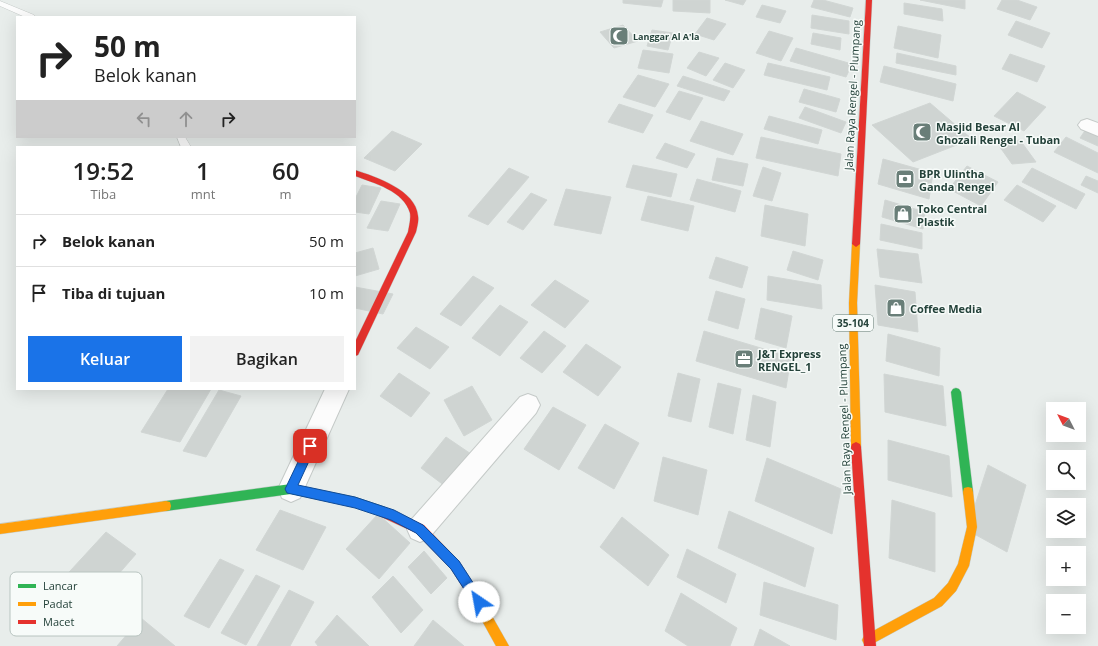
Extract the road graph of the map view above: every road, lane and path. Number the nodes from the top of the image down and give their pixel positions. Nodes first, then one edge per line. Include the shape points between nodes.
1 (869, 0) edge
2 (0, 3) edge
3 (29, 16) edge
4 (356, 173) edge
5 (356, 350) edge
6 (337, 390) edge
7 (956, 392) dead end
8 (528, 405) dead end
9 (291, 489) junction
10 (420, 529) junction
11 (1, 532) edge
12 (869, 643) edge
13 (503, 646) edge

1 - 12 street, Jalan Raya Rengel - Plumpang / 35-104 via 853,303 855,435
2 - 3 lane
4 - 5 street via 396,191 409,201 414,214 412,232 404,253
6 - 9 street
7 - 12 street via 972,526 963,566 952,587 938,602
8 - 10 street
9 - 10 street via 355,502 394,516
9 - 11 street
10 - 13 street via 455,565

